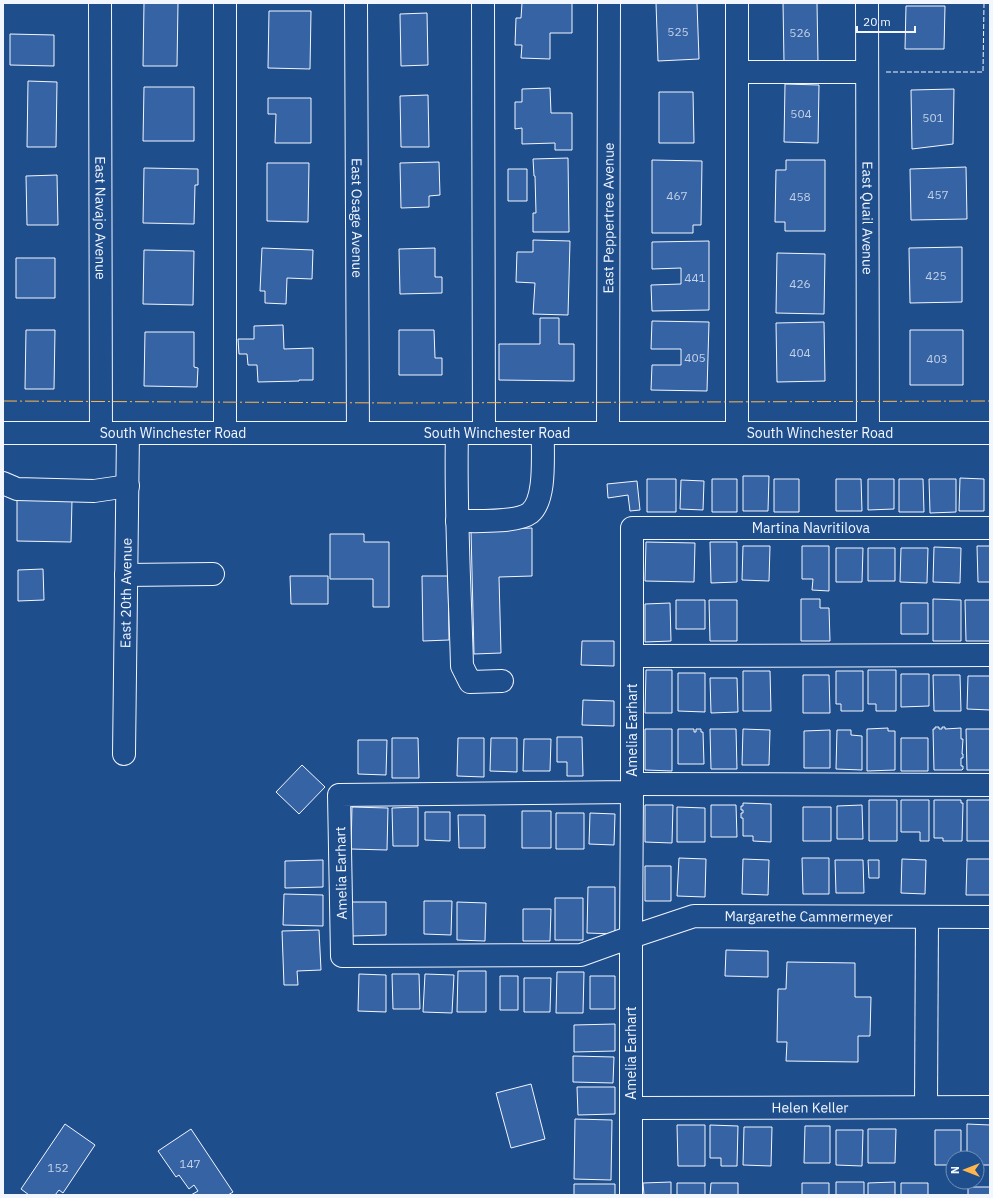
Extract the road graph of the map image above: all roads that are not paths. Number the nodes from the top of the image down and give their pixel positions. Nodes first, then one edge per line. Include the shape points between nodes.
1 (100, 3) edge
2 (225, 3) edge
3 (356, 3) edge
4 (483, 3) edge
5 (609, 3) edge
6 (737, 3) edge
7 (867, 3) edge
8 (737, 72) junction
9 (867, 72) junction
10 (3, 433) edge
11 (101, 433) junction
12 (128, 433) junction
13 (224, 433) junction
14 (358, 433) junction
15 (457, 433) junction
16 (484, 433) junction
17 (543, 433) junction
18 (608, 433) junction
19 (736, 433) junction
20 (868, 433) junction
21 (990, 433) edge
22 (3, 483) edge
23 (128, 486) junction
24 (457, 521) junction
25 (632, 528) joint
26 (990, 528) edge
27 (213, 574) dead end
28 (126, 575) junction
29 (990, 655) edge
30 (632, 656) junction
31 (502, 681) dead end
32 (124, 754) dead end
33 (990, 785) edge
34 (632, 788) junction
35 (927, 917) junction
36 (990, 917) edge
37 (631, 936) junction
38 (926, 1107) junction
39 (990, 1107) edge
40 (631, 1108) junction
41 (631, 1195) edge

1 - 11 street, East Navajo Avenue
2 - 13 street
3 - 14 street, East Osage Avenue
4 - 16 street
5 - 18 street, East Peppertree Avenue
6 - 8 street
7 - 9 street, East Quail Avenue
8 - 9 street
8 - 19 street
9 - 20 street, East Quail Avenue
10 - 11 street, South Winchester Road
11 - 12 street, South Winchester Road
12 - 13 street, South Winchester Road
12 - 23 street, East 20th Avenue
13 - 14 street, South Winchester Road
14 - 15 street, South Winchester Road
15 - 16 street, South Winchester Road
15 - 24 street
16 - 17 street, South Winchester Road
17 - 18 street, South Winchester Road
17 - 24 street via 542,481 538,503 530,513 514,519
18 - 19 street, South Winchester Road
19 - 20 street, South Winchester Road
20 - 21 street, South Winchester Road
22 - 23 street via 17,489 87,491
23 - 28 street, East 20th Avenue
24 - 31 street via 462,666 470,682
25 - 26 street, Martina Navritilova
25 - 30 street, Amelia Earhart
27 - 28 street
28 - 32 street, East 20th Avenue
29 - 30 street
30 - 34 street, Amelia Earhart
33 - 34 street
34 - 37 street
34 - 37 street, Amelia Earhart via 339,795 342,956 581,955
35 - 36 street, Margarethe Cammermeyer
35 - 37 street, Margarethe Cammermeyer via 694,916
35 - 38 street
37 - 40 street, Amelia Earhart
38 - 39 street, Helen Keller
38 - 40 street, Helen Keller
40 - 41 street, Amelia Earhart

